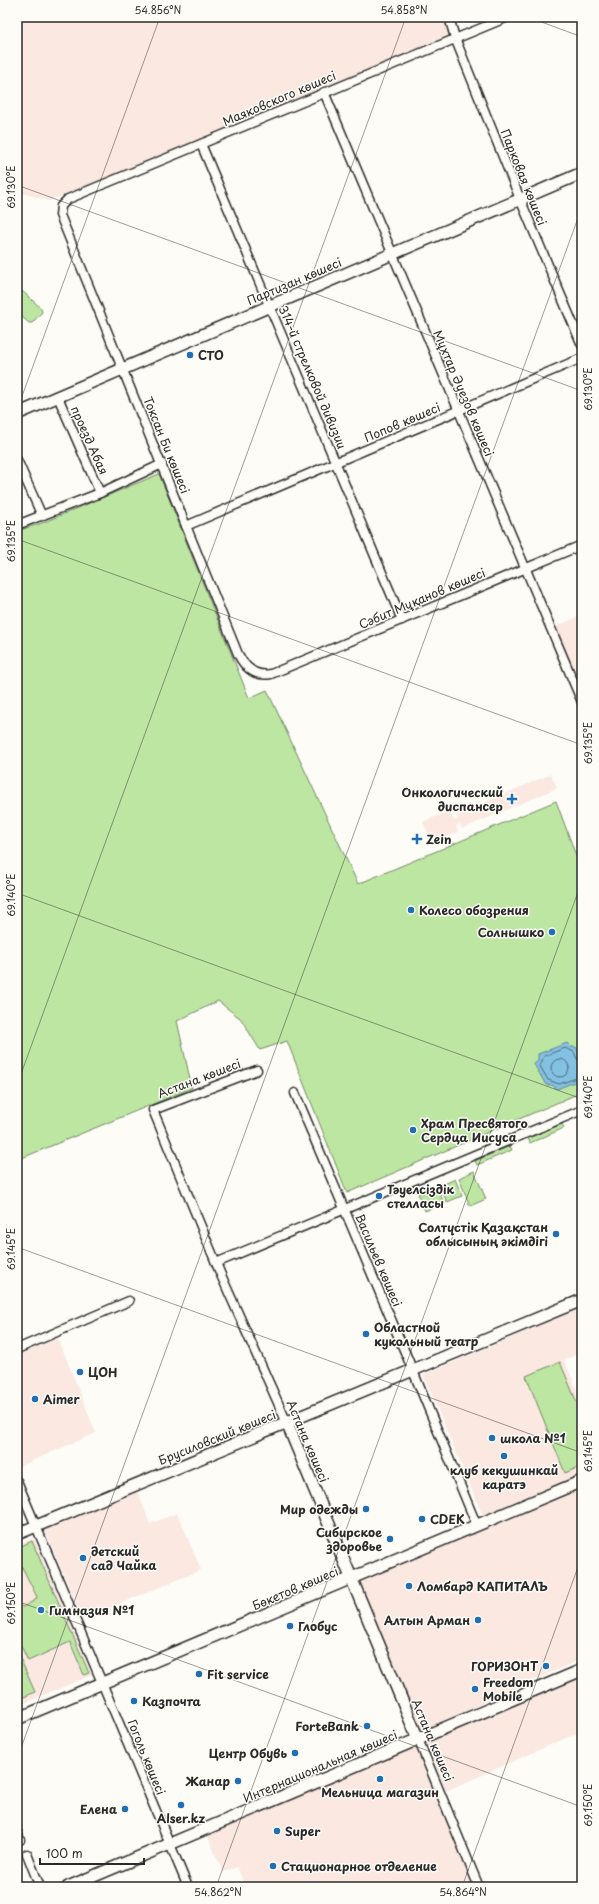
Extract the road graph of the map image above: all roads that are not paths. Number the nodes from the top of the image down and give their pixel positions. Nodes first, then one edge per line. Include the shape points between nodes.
1 (450, 17) edge
2 (508, 17) edge
3 (456, 38) junction
4 (324, 92) junction
5 (201, 144) junction
6 (582, 173) edge
7 (520, 199) junction
8 (61, 206) joint
9 (392, 254) junction
10 (270, 306) junction
11 (582, 345) edge
12 (582, 358) edge
13 (123, 369) junction
14 (58, 397) junction
15 (459, 410) junction
16 (17, 414) edge
17 (17, 460) edge
18 (336, 463) junction
19 (162, 464) junction
20 (100, 493) junction
21 (42, 516) junction
22 (17, 525) edge
23 (186, 526) junction
24 (582, 545) edge
25 (526, 568) junction
26 (402, 620) junction
27 (271, 674) joint
28 (582, 702) edge
29 (257, 1070) dead end
30 (295, 1094) dead end
31 (582, 1110) edge
32 (344, 1210) junction
33 (216, 1263) junction
34 (582, 1300) edge
35 (129, 1301) dead end
36 (17, 1349) edge
37 (413, 1371) junction
38 (287, 1423) junction
39 (17, 1481) edge
40 (582, 1481) edge
41 (36, 1526) junction
42 (477, 1526) junction
43 (17, 1534) edge
44 (351, 1579) junction
45 (582, 1670) edge
46 (102, 1684) junction
47 (17, 1719) edge
48 (418, 1738) junction
49 (17, 1832) edge
50 (20, 1840) dead end
51 (169, 1843) junction
52 (27, 1854) dead end
53 (40, 1887) edge
54 (68, 1887) edge
55 (188, 1887) edge
56 (480, 1887) edge

1 - 3 street, Парковая көшесі
2 - 3 street, Маяковского көшесі
3 - 4 street, Маяковского көшесі
3 - 7 street, Парковая көшесі
4 - 5 street, Маяковского көшесі
4 - 9 street, Мұхтар Әуезов көшесі
5 - 8 street, Маяковского көшесі via 68,199
5 - 10 street, 314-й стрелковой дивизии
6 - 7 main road, Партизан көшесі
7 - 9 main road, Партизан көшесі
7 - 11 street, Парковая көшесі
8 - 13 street, Токсан Би көшесі via 60,215
9 - 10 main road, Партизан көшесі
9 - 15 street, Мұхтар Әуезов көшесі
10 - 13 main road, Партизан көшесі
10 - 18 street, 314-й стрелковой дивизии
12 - 15 street, Попов көшесі
13 - 14 main road, Партизан көшесі
13 - 19 street, Токсан Би көшесі
14 - 16 main road, Партизан көшесі
14 - 20 street, проезд Абая
15 - 18 street, Попов көшесі
15 - 25 street, Мұхтар Әуезов көшесі
17 - 21 street
18 - 23 street, Попов көшесі
18 - 26 street, 314-й стрелковой дивизии
19 - 20 street
19 - 23 street, Токсан Би көшесі
20 - 21 street
21 - 22 street
23 - 27 street, Токсан Би көшесі via 241,660 255,673
24 - 25 street, Сәбит Мұқанов көшесі
25 - 26 street, Сәбит Мұқанов көшесі
25 - 28 street, Мұхтар Әуезов көшесі
26 - 27 street, Сәбит Мұқанов көшесі
29 - 33 street, Астана көшесі via 153,1110
30 - 32 street, Васильев көшесі
31 - 32 street
32 - 33 street
32 - 37 street, Васильев көшесі
33 - 38 street, Астана көшесі
34 - 37 main road, Брусиловский көшесі
35 - 36 street
37 - 38 main road, Брусиловский көшесі
37 - 42 street, Васильев көшесі
38 - 41 main road, Брусиловский көшесі
38 - 44 main road, Астана көшесі
39 - 41 street, Гоголь көшесі
40 - 42 main road, Бөкетов көшесі
41 - 43 main road, Брусиловский көшесі
41 - 46 street, Гоголь көшесі
42 - 44 main road, Бөкетов көшесі
44 - 46 main road, Бөкетов көшесі
44 - 48 main road, Астана көшесі
45 - 48 main road, Интернациональная көшесі
46 - 47 main road, Бөкетов көшесі
46 - 51 street, Гоголь көшесі
48 - 51 main road, Интернациональная көшесі
48 - 56 street, Астана көшесі
49 - 50 street
51 - 54 main road, Интернациональная көшесі
51 - 55 street, Гоголь көшесі
52 - 53 street

